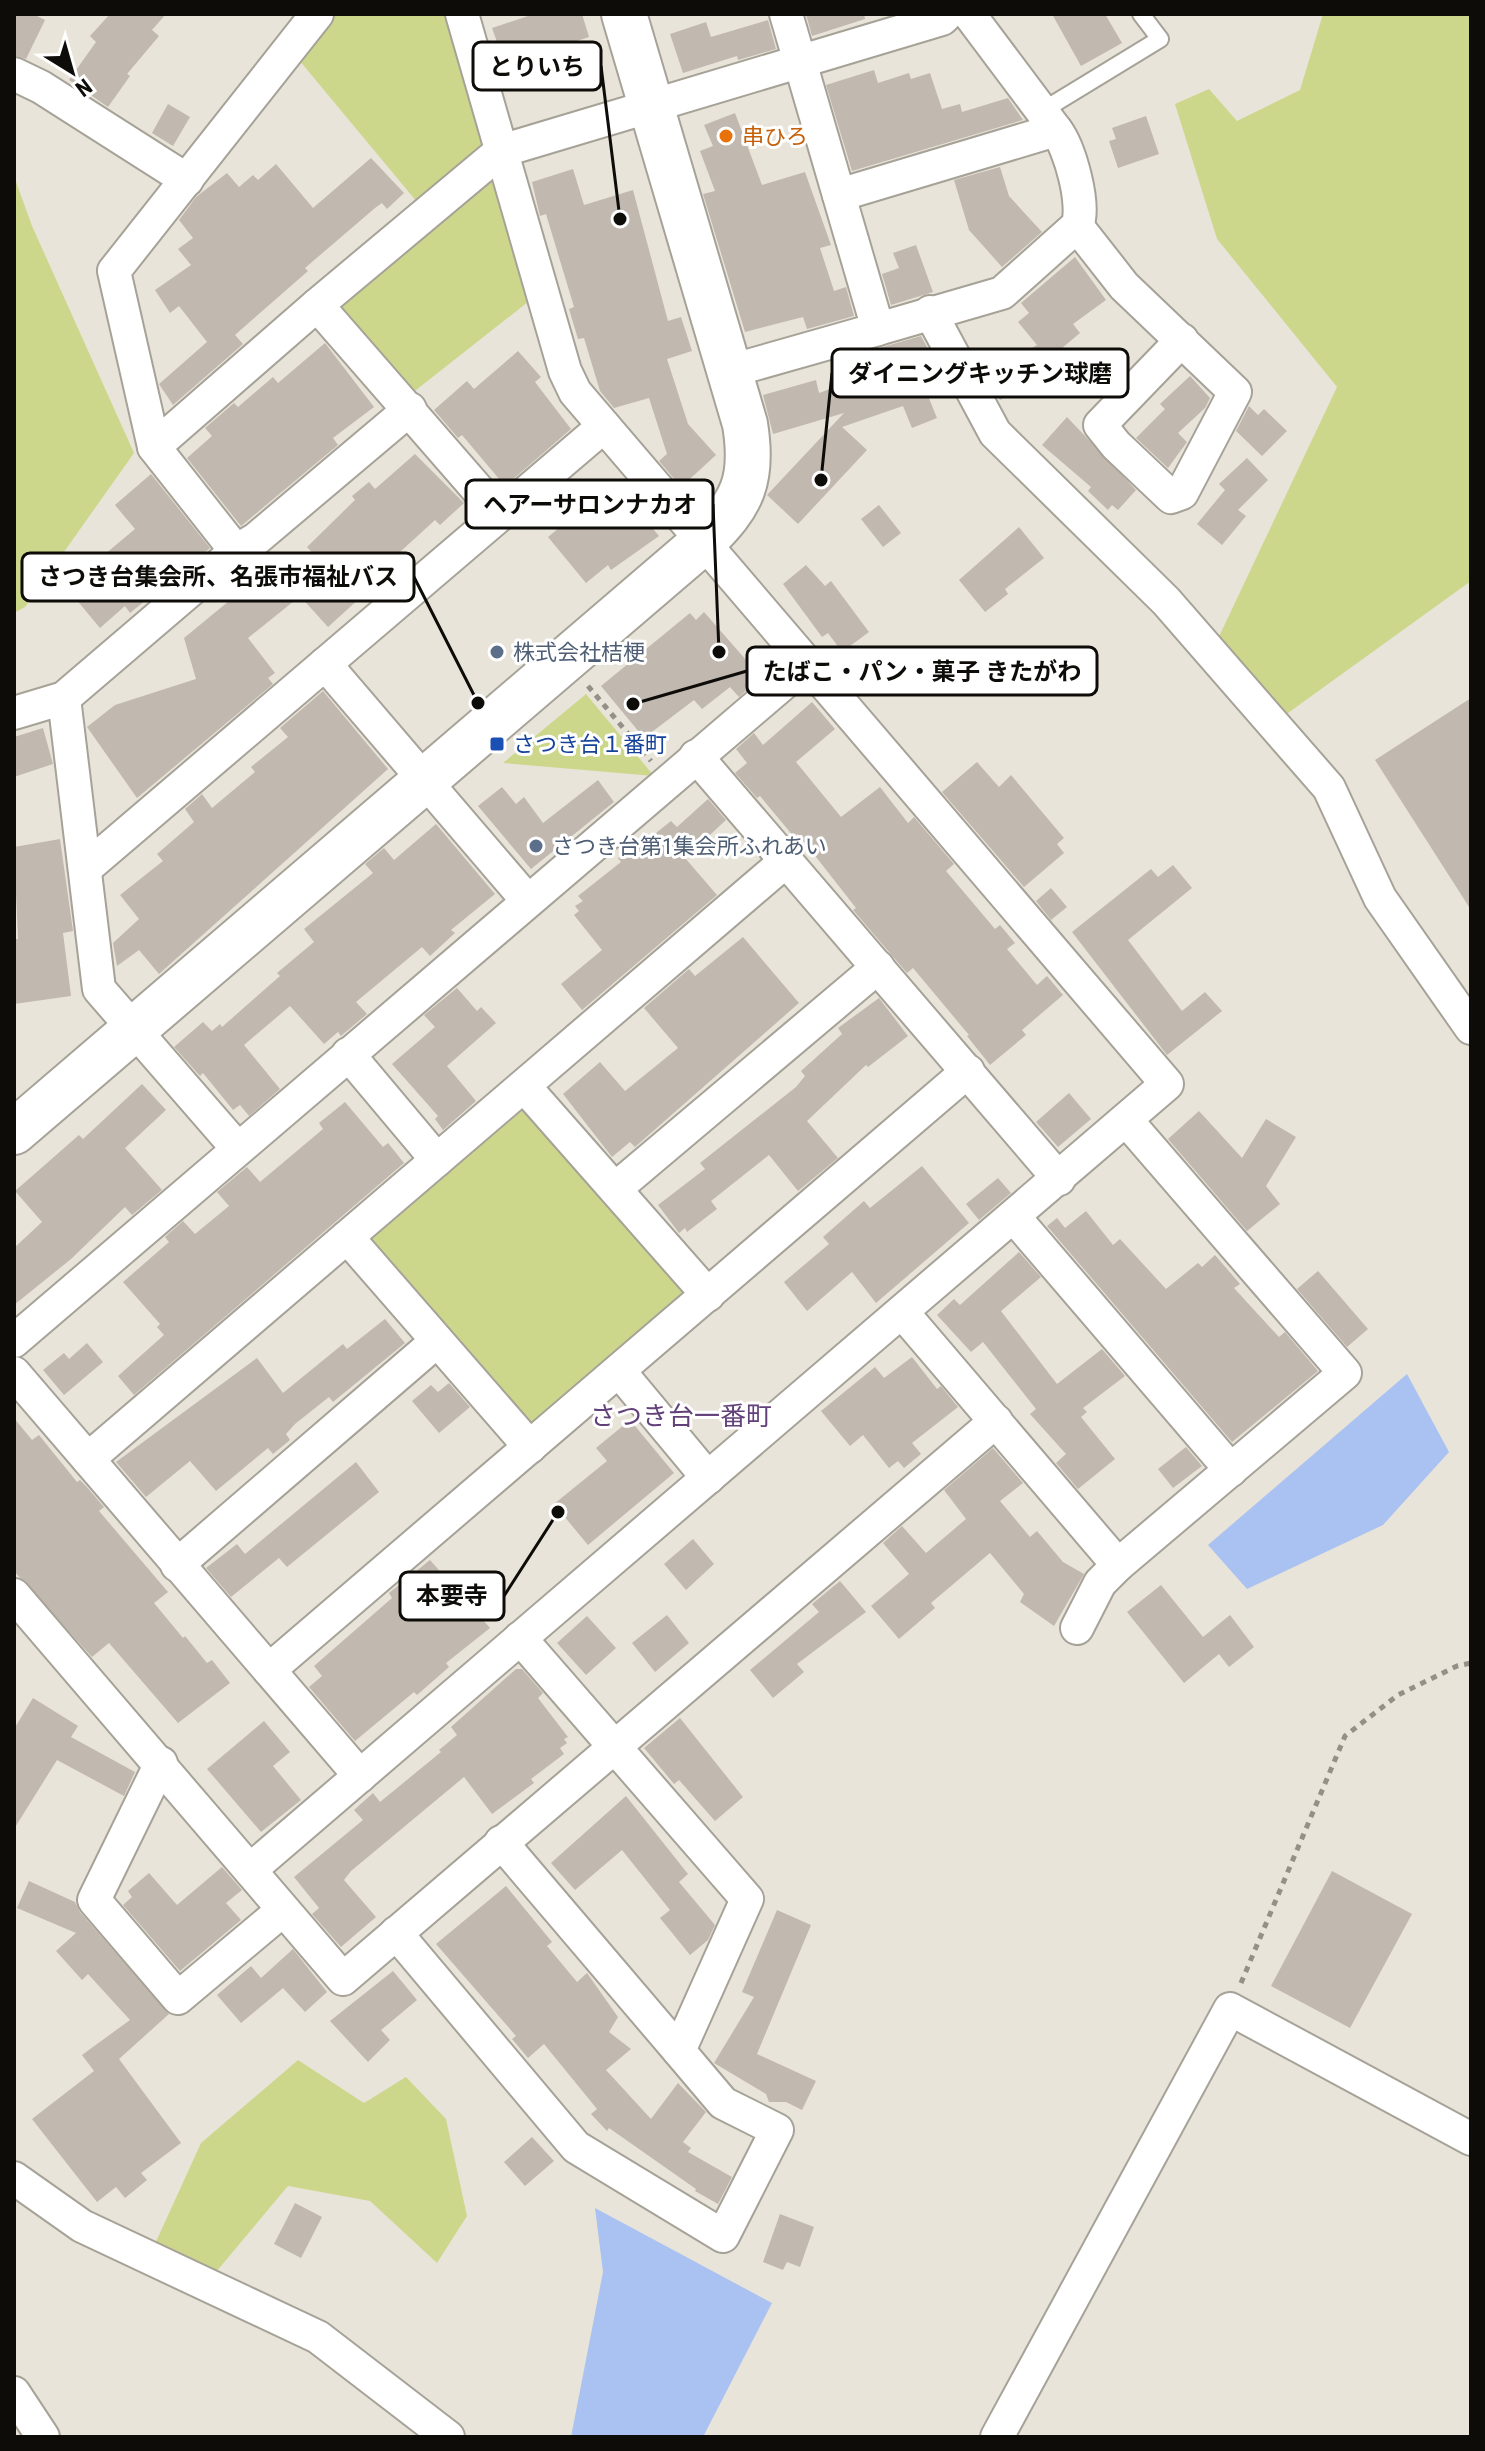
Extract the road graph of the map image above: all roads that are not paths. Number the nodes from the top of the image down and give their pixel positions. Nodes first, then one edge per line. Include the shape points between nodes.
1 (317, 14) edge
2 (462, 14) edge
3 (624, 14) edge
4 (786, 14) edge
5 (947, 14) edge
6 (969, 14) edge
7 (1141, 14) edge
8 (801, 62) junction
9 (14, 74) edge
10 (650, 105) junction
11 (1049, 120) junction
12 (501, 151) junction
13 (187, 180) junction
14 (839, 195) junction
15 (1077, 226) junction
16 (317, 305) junction
17 (930, 312) junction
18 (878, 329) junction
19 (1182, 340) junction
20 (730, 371) junction
21 (410, 409) junction
22 (604, 426) junction
23 (154, 447) junction
24 (499, 514) junction
25 (703, 542) junction
26 (236, 551) junction
27 (325, 664) junction
28 (806, 664) junction
29 (64, 698) junction
30 (14, 713) edge
31 (696, 756) junction
32 (426, 781) junction
33 (787, 860) junction
34 (86, 868) junction
35 (527, 900) junction
36 (878, 967) junction
37 (1471, 1028) edge
38 (134, 1031) junction
39 (348, 1054) junction
40 (968, 1071) junction
41 (524, 1086) junction
42 (1127, 1121) junction
43 (14, 1131) edge
44 (238, 1149) junction
45 (437, 1160) junction
46 (1059, 1179) junction
47 (615, 1189) junction
48 (1014, 1217) junction
49 (347, 1237) junction
50 (708, 1295) junction
51 (902, 1312) junction
52 (14, 1341) edge
53 (437, 1341) junction
54 (619, 1371) junction
55 (14, 1373) edge
56 (996, 1421) junction
57 (530, 1447) junction
58 (88, 1459) junction
59 (1231, 1470) junction
60 (708, 1478) junction
61 (177, 1565) junction
62 (1118, 1565) junction
63 (14, 1595) edge
64 (1077, 1628) dead end
65 (520, 1638) junction
66 (269, 1670) junction
67 (614, 1747) junction
68 (161, 1763) junction
69 (360, 1776) junction
70 (501, 1842) junction
71 (250, 1870) junction
72 (283, 1910) junction
73 (396, 1933) junction
74 (679, 2051) junction
75 (1471, 2139) edge
76 (14, 2178) edge
77 (14, 2393) edge
78 (43, 2437) edge
79 (448, 2437) edge
80 (997, 2437) edge

1 - 13 street
2 - 12 street
3 - 10 street
4 - 8 street
5 - 8 street
6 - 11 street
7 - 11 lane via 1160,39
8 - 10 street
8 - 14 street
9 - 13 street
10 - 12 street
10 - 20 street
11 - 14 street
11 - 15 street via 1081,202
12 - 16 street
12 - 22 street via 565,371
13 - 23 street via 114,271
14 - 18 street
15 - 17 street via 1002,293
15 - 19 street via 1124,286
16 - 21 street
16 - 23 street
17 - 18 street
17 - 37 street via 995,433 1160,593 1329,788 1380,898
18 - 20 street
19 - 19 street via 1235,392 1182,493 1171,497 1100,425
20 - 25 street via 745,424 748,466 729,517
21 - 24 street
21 - 26 street
22 - 24 street
22 - 25 street
23 - 26 street
24 - 27 street
25 - 28 street
25 - 32 street
26 - 29 street
27 - 32 street
27 - 34 street
28 - 31 street
28 - 42 street via 1167,1084
29 - 30 street
29 - 34 street
31 - 33 street
31 - 35 street
32 - 35 street
32 - 38 street
33 - 36 street
33 - 41 street
34 - 38 street via 99,989
35 - 39 street
36 - 40 street
36 - 47 street
38 - 43 street
38 - 44 street
39 - 44 street
39 - 45 street
40 - 46 street
40 - 50 street
41 - 45 street
41 - 47 street
42 - 46 street
42 - 59 street via 1345,1373
44 - 52 street
45 - 49 street
46 - 48 street
47 - 50 street
48 - 51 street
48 - 59 street
49 - 53 street
49 - 58 street
50 - 54 street
51 - 56 street
51 - 60 street
53 - 57 street
53 - 61 street
54 - 57 street
54 - 60 street
55 - 58 street
56 - 62 street
56 - 67 street
57 - 66 street
58 - 61 street
59 - 62 street
60 - 65 street
61 - 66 street
62 - 64 street via 1100,1583
63 - 68 street
65 - 67 street
65 - 69 street
66 - 69 street
67 - 70 street
67 - 74 street via 747,1899
68 - 71 street
68 - 72 street via 94,1900 178,1998
69 - 71 street
70 - 73 street
70 - 74 street
71 - 72 street
72 - 73 street via 343,1979
73 - 74 street via 576,2147 723,2236 777,2130 723,2103
75 - 80 street via 1230,2009
76 - 79 street via 82,2226 318,2337
77 - 78 street

